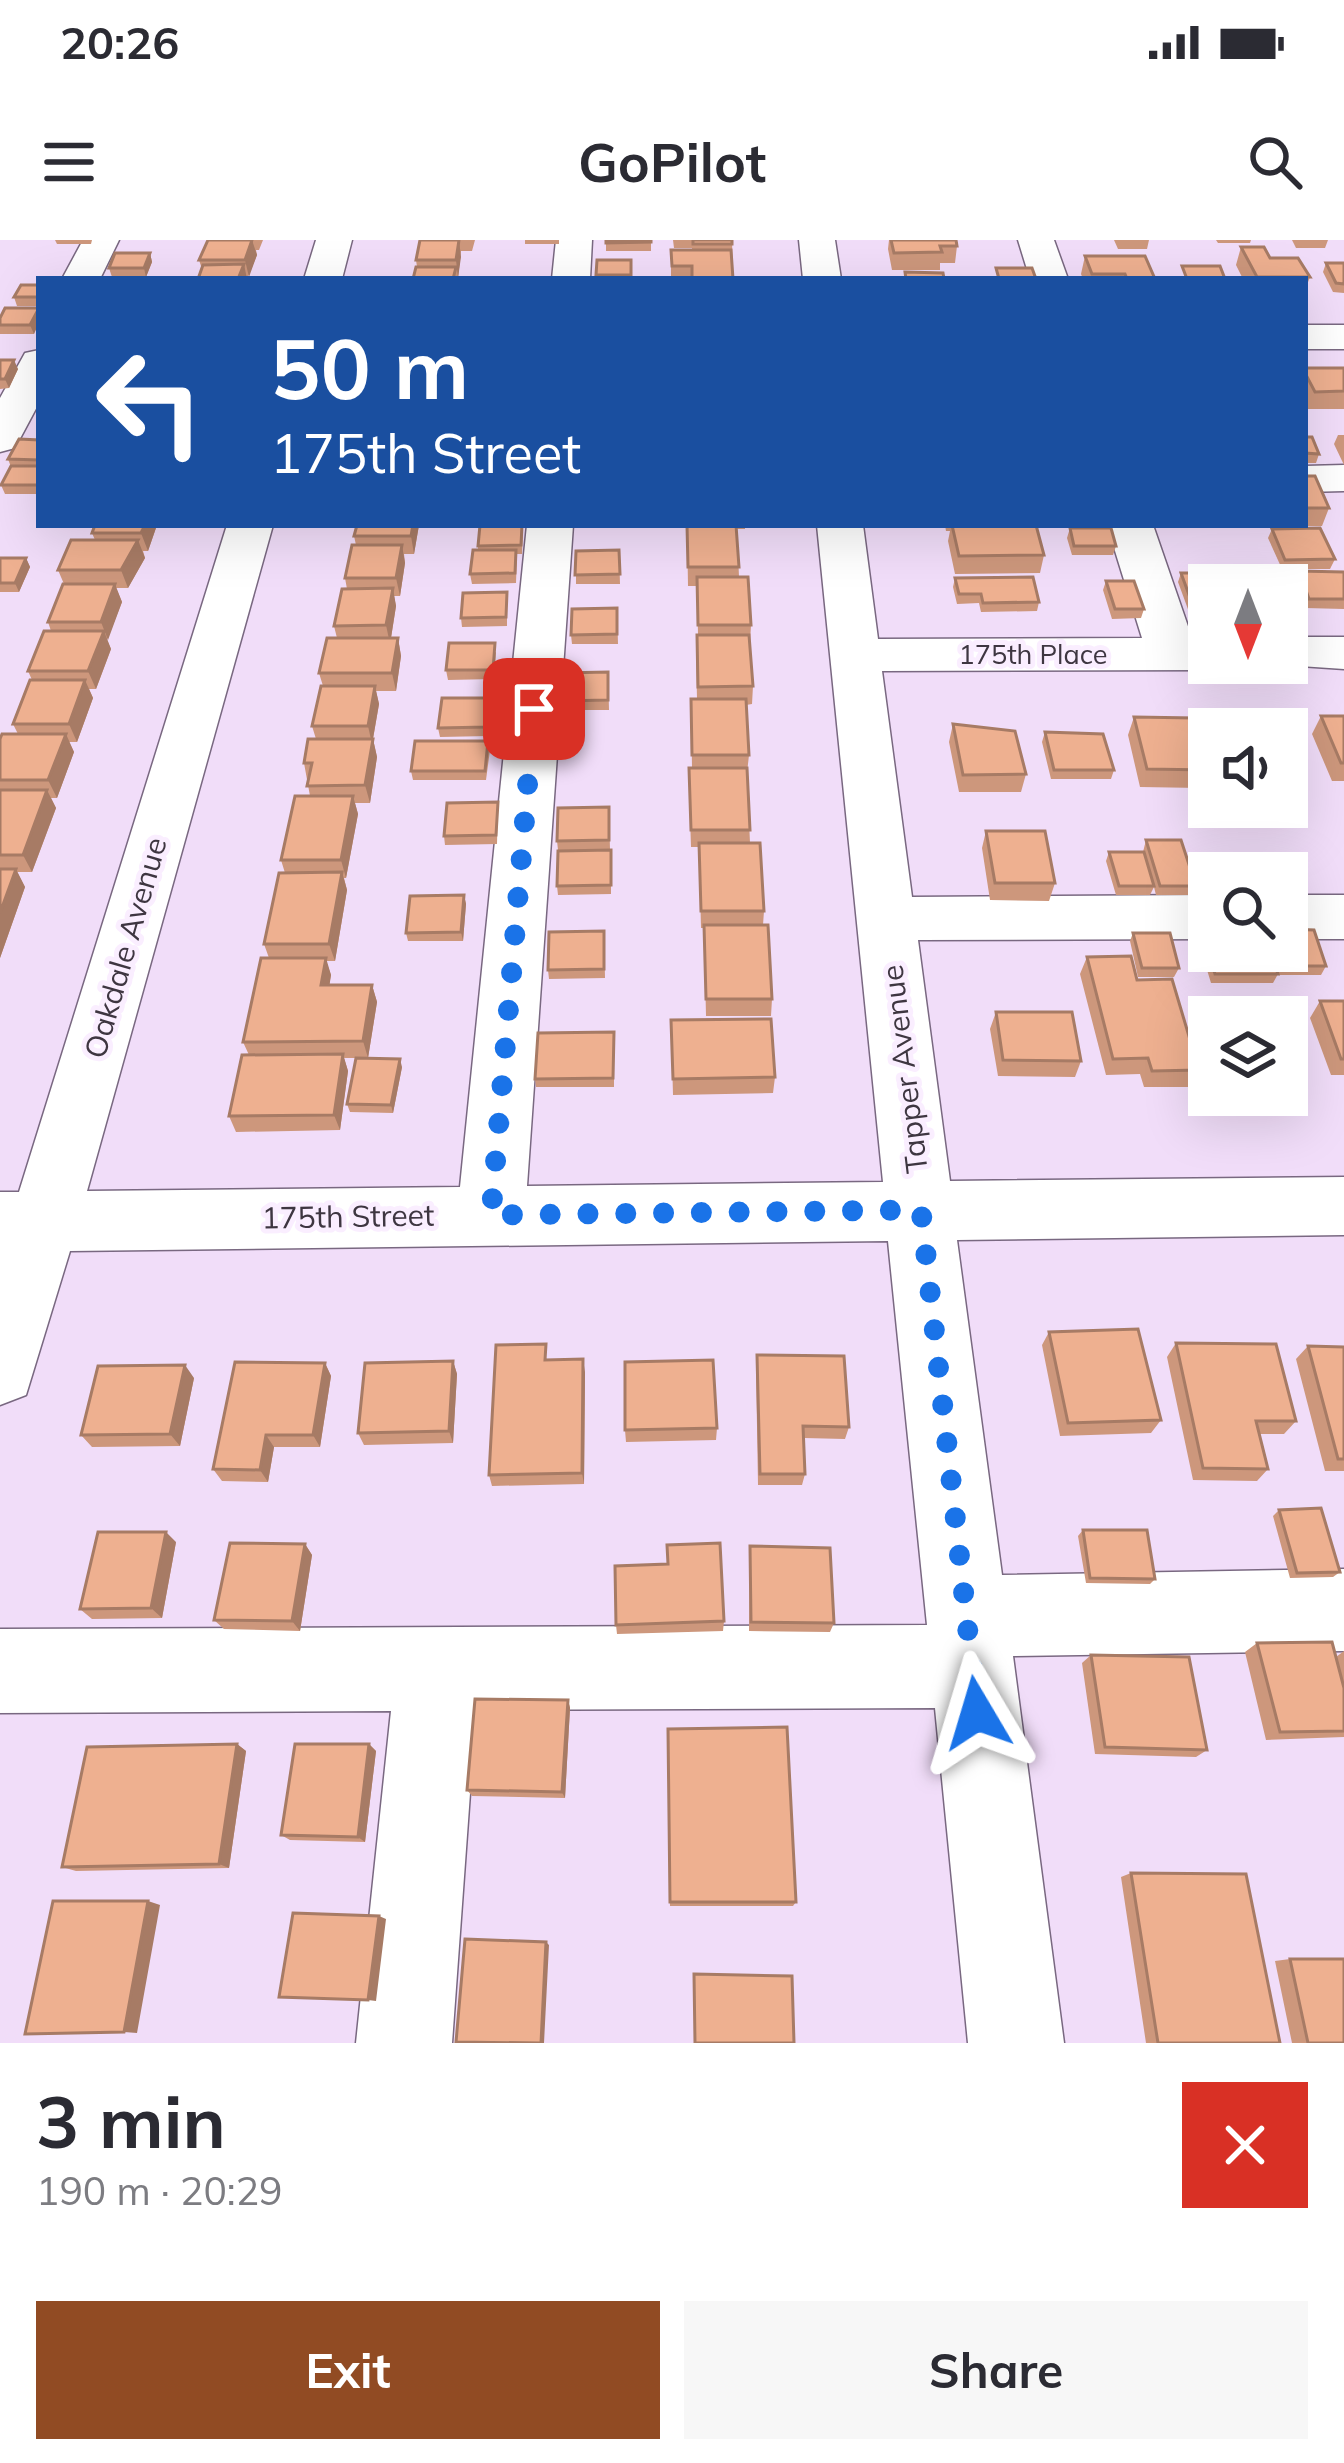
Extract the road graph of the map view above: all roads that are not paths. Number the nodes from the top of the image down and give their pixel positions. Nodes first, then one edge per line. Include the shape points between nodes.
1 (100, 240) edge
2 (334, 240) edge
3 (574, 240) edge
4 (817, 240) edge
5 (1036, 240) edge
6 (82, 276) edge
7 (324, 276) edge
8 (571, 276) edge
9 (822, 276) edge
10 (1048, 276) edge
11 (1308, 337) edge
12 (1344, 337) edge
13 (36, 368) edge
14 (0, 439) edge
15 (1308, 478) edge
16 (1344, 478) edge
17 (249, 528) edge
18 (550, 528) edge
19 (840, 528) edge
20 (1131, 528) edge
21 (1188, 648) edge
22 (1308, 653) edge
23 (1344, 653) edge
24 (1188, 654) edge
25 (857, 655) junction
26 (1344, 916) edge
27 (1188, 917) edge
28 (1308, 917) edge
29 (888, 919) junction
30 (1344, 1205) edge
31 (921, 1210) junction
32 (491, 1215) junction
33 (22, 1221) edge
34 (0, 1371) edge
35 (1344, 1610) edge
36 (969, 1641) junction
37 (437, 1670) junction
38 (0, 1671) edge
39 (404, 2043) edge
40 (1016, 2043) edge

1 - 6 street
2 - 7 street
3 - 8 street
4 - 9 street
5 - 10 street
11 - 12 street
13 - 14 street
15 - 16 street
17 - 33 street, Oakdale Avenue
18 - 32 street
19 - 25 street, Tapper Avenue
20 - 21 street
22 - 23 street
24 - 25 street, 175th Place
25 - 29 street, Tapper Avenue
26 - 28 street
27 - 29 street
29 - 31 street, Tapper Avenue
30 - 31 street, 175th Street
31 - 32 street, 175th Street
31 - 36 street, Tapper Avenue
32 - 33 street, 175th Street
33 - 34 street, Oakdale Avenue
35 - 36 street
36 - 37 street
36 - 40 street, Tapper Avenue
37 - 38 street
37 - 39 street

